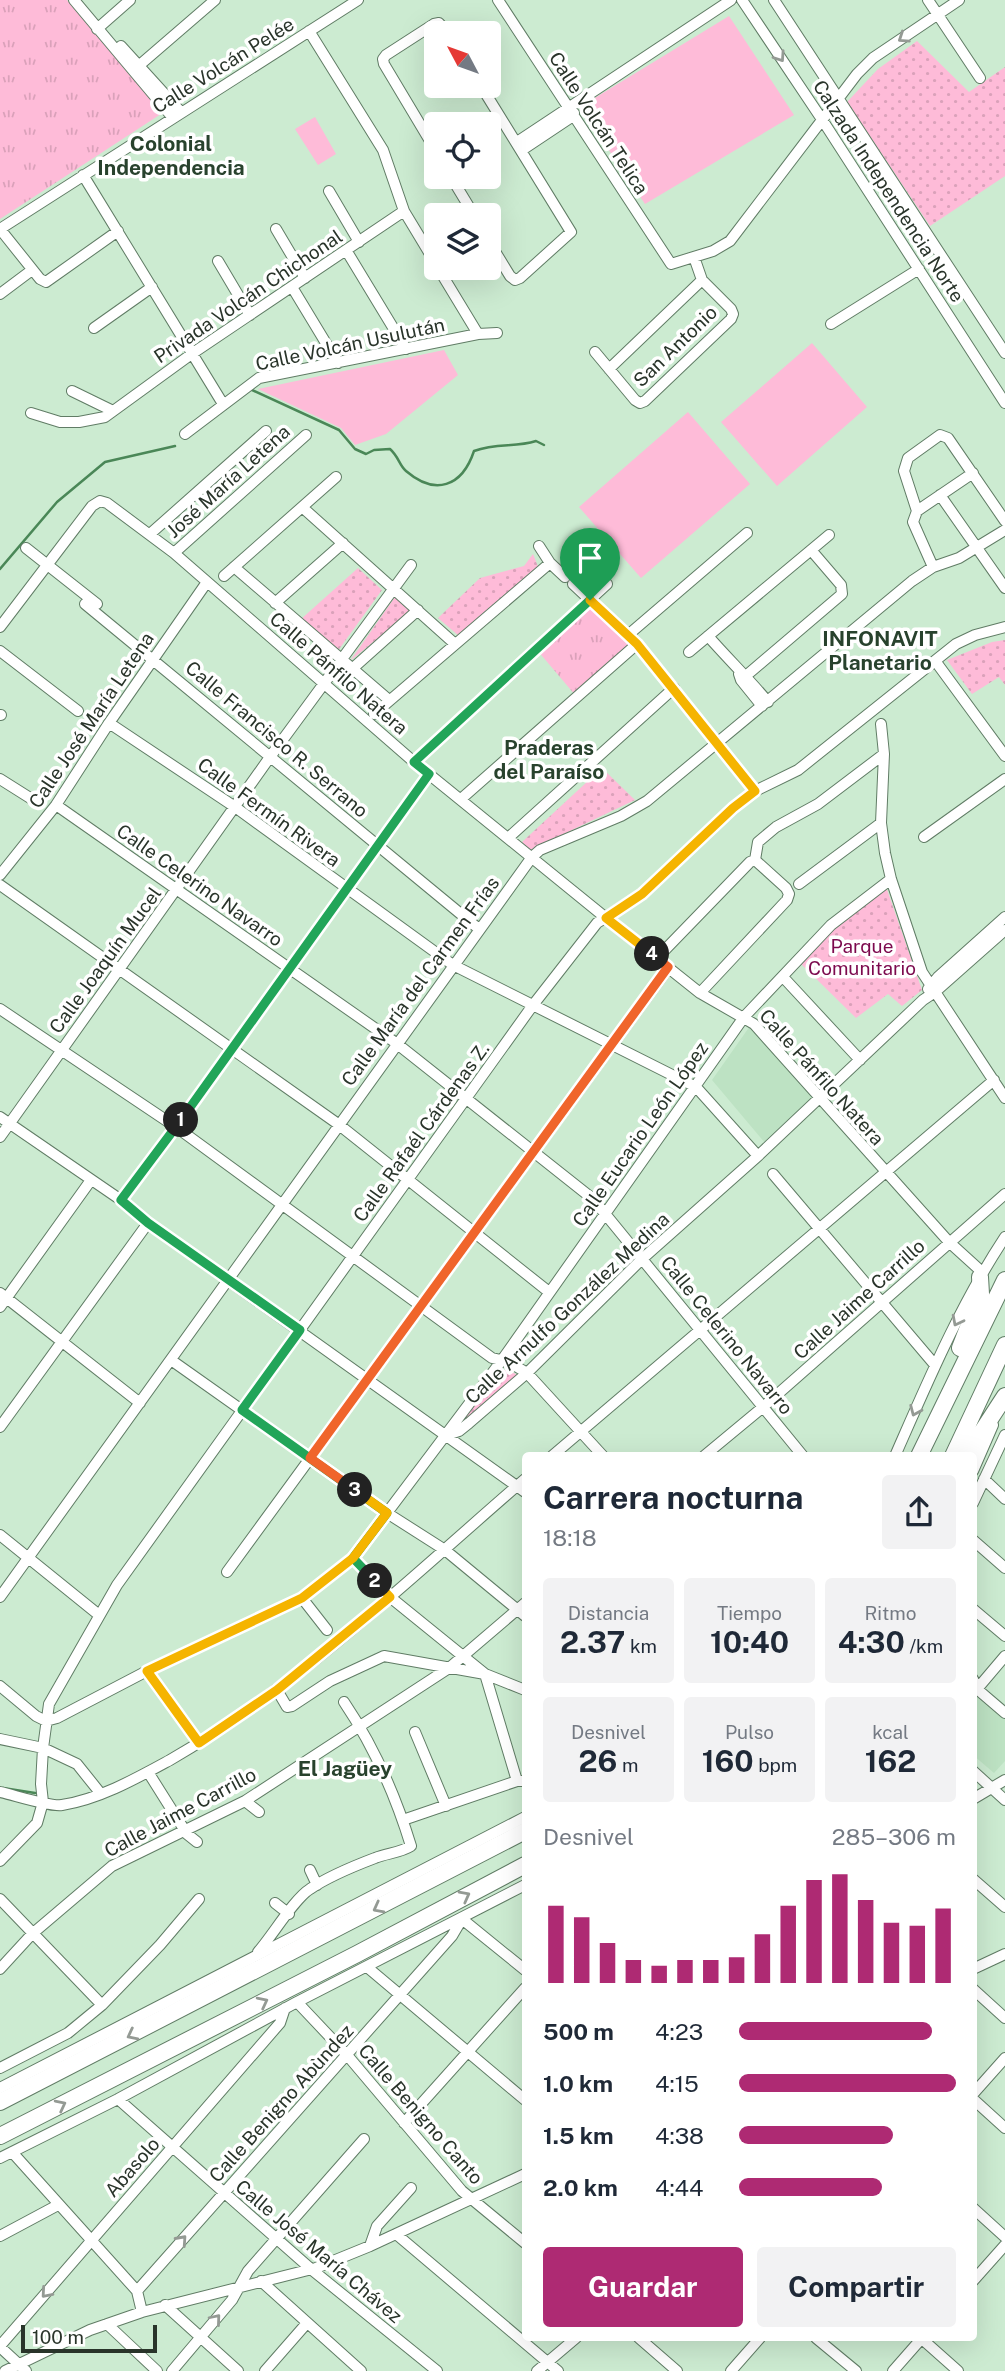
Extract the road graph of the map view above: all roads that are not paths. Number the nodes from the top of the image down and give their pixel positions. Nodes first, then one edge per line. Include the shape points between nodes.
1 (76, 0) edge
2 (130, 0) edge
3 (215, 0) edge
4 (358, 0) edge
5 (498, 0) edge
6 (732, 0) edge
7 (741, 0) edge
8 (774, 0) edge
9 (928, 0) edge
10 (959, 0) edge
11 (938, 14) junction
12 (99, 27) junction
13 (424, 30) edge
14 (309, 31) junction
15 (136, 69) junction
16 (980, 78) dead end
17 (489, 98) edge
18 (839, 98) junction
19 (570, 112) junction
20 (177, 115) junction
21 (823, 121) junction
22 (424, 131) edge
23 (519, 146) junction
24 (83, 175) junction
25 (329, 191) dead end
26 (404, 211) junction
27 (0, 229) edge
28 (276, 229) dead end
29 (118, 231) junction
30 (359, 242) junction
31 (424, 244) edge
32 (346, 250) junction
33 (694, 257) junction
34 (218, 261) dead end
35 (501, 261) edge
36 (919, 269) junction
37 (33, 270) junction
38 (305, 278) junction
39 (445, 280) edge
40 (702, 280) junction
41 (152, 287) junction
42 (292, 287) junction
43 (0, 294) edge
44 (250, 314) junction
45 (831, 324) dead end
46 (94, 328) dead end
47 (497, 333) dead end
48 (478, 334) junction
49 (406, 349) junction
50 (595, 352) dead end
51 (193, 353) junction
52 (1005, 353) edge
53 (338, 363) junction
54 (609, 369) junction
55 (72, 391) dead end
56 (1005, 403) edge
57 (223, 404) junction
58 (114, 411) junction
59 (31, 413) dead end
60 (266, 430) dead end
61 (185, 434) dead end
62 (306, 435) dead end
63 (973, 473) junction
64 (336, 477) dead end
65 (940, 495) junction
66 (302, 507) junction
67 (917, 511) junction
68 (1005, 521) edge
69 (1005, 530) edge
70 (747, 533) dead end
71 (150, 534) junction
72 (829, 535) dead end
73 (343, 543) junction
74 (539, 546) dead end
75 (26, 548) dead end
76 (976, 548) junction
77 (811, 550) junction
78 (174, 553) junction
79 (550, 563) junction
80 (411, 565) dead end
81 (48, 566) junction
82 (234, 567) junction
83 (933, 567) junction
84 (224, 576) dead end
85 (207, 582) junction
86 (607, 584) dead end
87 (393, 588) junction
88 (1005, 588) edge
89 (590, 600) junction
90 (275, 603) junction
91 (85, 604) dead end
92 (97, 604) dead end
93 (418, 610) junction
94 (1005, 626) edge
95 (0, 627) edge
96 (628, 635) junction
97 (708, 636) junction
98 (455, 644) junction
99 (637, 644) junction
100 (0, 651) edge
101 (689, 652) dead end
102 (152, 659) junction
103 (341, 659) junction
104 (936, 662) junction
105 (352, 669) junction
106 (742, 676) junction
107 (323, 684) junction
108 (674, 688) junction
109 (389, 701) junction
110 (765, 704) junction
111 (78, 711) dead end
112 (374, 714) dead end
113 (109, 723) junction
114 (881, 724) dead end
115 (717, 745) junction
116 (884, 754) junction
117 (1005, 755) edge
118 (270, 757) junction
119 (414, 762) junction
120 (429, 774) junction
121 (0, 779) edge
122 (1005, 779) edge
123 (755, 791) junction
124 (461, 799) junction
125 (38, 803) dead end
126 (56, 806) junction
127 (235, 807) junction
128 (881, 823) junction
129 (924, 836) dead end
130 (508, 838) junction
131 (378, 845) junction
132 (532, 857) junction
133 (755, 860) junction
134 (0, 875) edge
135 (891, 879) junction
136 (799, 884) dead end
137 (0, 885) edge
138 (177, 890) junction
139 (347, 890) junction
140 (1005, 917) edge
141 (606, 918) junction
142 (479, 929) junction
143 (1005, 930) edge
144 (657, 958) junction
145 (453, 965) junction
146 (668, 967) junction
147 (120, 969) junction
148 (290, 969) junction
149 (783, 977) junction
150 (932, 989) junction
151 (700, 993) junction
152 (533, 1005) junction
153 (0, 1009) edge
154 (744, 1017) junction
155 (396, 1043) junction
156 (612, 1045) junction
157 (233, 1049) junction
158 (61, 1051) junction
159 (860, 1060) junction
160 (994, 1080) junction
161 (695, 1087) junction
162 (466, 1098) junction
163 (1005, 1098) edge
164 (820, 1099) junction
165 (5, 1120) edge
166 (338, 1124) junction
167 (176, 1127) junction
168 (0, 1137) edge
169 (534, 1152) junction
170 (758, 1156) junction
171 (885, 1172) junction
172 (773, 1174) dead end
173 (408, 1179) junction
174 (91, 1180) junction
175 (1005, 1194) edge
176 (121, 1200) junction
177 (282, 1204) junction
178 (606, 1213) junction
179 (148, 1223) junction
180 (818, 1230) junction
181 (475, 1233) junction
182 (1005, 1237) edge
183 (949, 1242) junction
184 (353, 1256) junction
185 (642, 1259) junction
186 (981, 1275) junction
187 (228, 1279) junction
188 (1005, 1280) edge
189 (549, 1292) junction
190 (2, 1299) edge
191 (880, 1303) junction
192 (421, 1307) junction
193 (300, 1330) junction
194 (699, 1331) junction
195 (62, 1342) junction
196 (1005, 1345) edge
197 (171, 1360) junction
198 (502, 1360) junction
199 (935, 1365) junction
200 (527, 1373) junction
201 (368, 1379) junction
202 (1005, 1396) edge
203 (139, 1403) junction
204 (763, 1407) junction
205 (242, 1410) junction
206 (939, 1415) junction
207 (0, 1427) edge
208 (581, 1431) junction
209 (447, 1435) junction
210 (1005, 1435) edge
211 (557, 1452) edge
212 (599, 1452) edge
213 (709, 1452) edge
214 (800, 1452) edge
215 (897, 1452) edge
216 (921, 1452) edge
217 (955, 1452) edge
218 (969, 1452) edge
219 (310, 1458) junction
220 (977, 1462) edge
221 (984, 1479) junction
222 (522, 1484) edge
223 (522, 1486) edge
224 (977, 1494) edge
225 (1005, 1499) edge
226 (387, 1513) junction
227 (1, 1538) edge
228 (977, 1543) edge
229 (444, 1550) junction
230 (28, 1558) junction
231 (353, 1558) junction
232 (1005, 1568) edge
233 (227, 1572) dead end
234 (0, 1597) edge
235 (390, 1597) junction
236 (302, 1598) junction
237 (522, 1608) edge
238 (522, 1610) edge
239 (977, 1612) edge
240 (99, 1615) junction
241 (327, 1630) dead end
242 (1005, 1636) edge
243 (464, 1656) junction
244 (1005, 1656) edge
245 (449, 1668) junction
246 (147, 1671) junction
247 (485, 1674) junction
248 (977, 1682) edge
249 (0, 1686) edge
250 (977, 1686) edge
251 (522, 1689) edge
252 (277, 1690) junction
253 (344, 1702) dead end
254 (1005, 1713) edge
255 (46, 1721) junction
256 (360, 1725) junction
257 (415, 1732) dead end
258 (0, 1739) edge
259 (199, 1743) junction
260 (43, 1748) junction
261 (148, 1772) junction
262 (977, 1775) edge
263 (1005, 1780) edge
264 (521, 1781) edge
265 (992, 1789) junction
266 (0, 1792) edge
267 (102, 1794) junction
268 (977, 1797) edge
269 (1005, 1800) edge
270 (245, 1801) junction
271 (43, 1802) junction
272 (446, 1806) junction
273 (259, 1812) dead end
274 (522, 1819) edge
275 (403, 1820) junction
276 (184, 1829) junction
277 (522, 1833) edge
278 (197, 1842) dead end
279 (0, 1861) edge
280 (522, 1867) edge
281 (310, 1870) dead end
282 (977, 1882) edge
283 (317, 1885) junction
284 (522, 1887) edge
285 (0, 1899) edge
286 (199, 1899) dead end
287 (275, 1903) dead end
288 (1005, 1907) edge
289 (289, 1914) junction
290 (462, 1919) junction
291 (32, 1934) junction
292 (1005, 1954) edge
293 (252, 1959) junction
294 (367, 1967) junction
295 (977, 1967) edge
296 (522, 1968) edge
297 (0, 1969) edge
298 (522, 1992) edge
299 (977, 1993) edge
300 (399, 1996) junction
301 (297, 2002) junction
302 (102, 2005) junction
303 (285, 2008) junction
304 (180, 2010) junction
305 (141, 2015) junction
306 (1005, 2018) edge
307 (468, 2052) junction
308 (347, 2055) junction
309 (1005, 2058) edge
310 (2, 2063) edge
311 (0, 2088) edge
312 (977, 2092) edge
313 (522, 2097) edge
314 (118, 2099) junction
315 (977, 2101) edge
316 (0, 2102) edge
317 (404, 2123) junction
318 (1005, 2128) edge
319 (0, 2136) edge
320 (364, 2139) dead end
321 (172, 2147) junction
322 (12, 2152) junction
323 (0, 2158) edge
324 (522, 2175) edge
325 (411, 2188) dead end
326 (224, 2194) junction
327 (471, 2199) junction
328 (58, 2205) junction
329 (977, 2212) edge
330 (396, 2234) junction
331 (0, 2236) edge
332 (1005, 2238) edge
333 (276, 2239) junction
334 (91, 2241) junction
335 (522, 2241) edge
336 (1005, 2245) edge
337 (370, 2246) junction
338 (311, 2269) junction
339 (977, 2276) edge
340 (261, 2281) junction
341 (239, 2287) junction
342 (137, 2291) junction
343 (165, 2305) junction
344 (142, 2312) junction
345 (307, 2323) junction
346 (107, 2324) junction
347 (201, 2337) junction
348 (522, 2340) edge
349 (523, 2341) edge
350 (572, 2341) edge
351 (642, 2341) edge
352 (757, 2341) edge
353 (820, 2341) edge
354 (919, 2341) edge
355 (925, 2341) edge
356 (0, 2346) edge
357 (548, 2362) junction
358 (22, 2367) edge
359 (5, 2371) edge
360 (157, 2371) edge
361 (172, 2371) edge
362 (238, 2371) edge
363 (265, 2371) edge
364 (361, 2371) edge
365 (437, 2371) edge
366 (537, 2371) edge
367 (558, 2371) edge
368 (677, 2371) edge
369 (731, 2371) edge
370 (856, 2371) edge
371 (893, 2371) edge
372 (958, 2371) edge

1 - 12 street
2 - 12 street
3 - 15 street
4 - 14 street, Calle Volcán Pelée
5 - 19 street, Calle Volcán Telica
6 - 19 street via 579,100
7 -> 21 street, Calzada Independencia Norte
8 - 18 street, Calzada Independencia Norte
9 - 11 street
10 - 11 street
11 - 16 street
11 -> 18 street via 873,58
12 - 15 street
13 - 22 street via 383,59
14 - 20 street, Calle Volcán Pelée
14 - 26 street via 383,150
15 - 20 street
17 - 23 street
18 - 21 street
18 - 52 street, Calzada Independencia Norte
19 - 23 street
19 - 33 street, Calle Volcán Telica via 671,264
20 - 24 street, Calle Volcán Pelée
21 - 33 street via 730,241
21 - 36 street, Calzada Independencia Norte
23 - 35 street via 571,232 520,278 510,276
24 - 27 street, Calle Volcán Pelée
24 - 29 street
25 - 30 street
26 - 30 street, Privada Volcán Chichonal
26 - 31 street
27 - 37 street
28 - 38 street
29 - 37 street via 46,282
29 - 41 street
30 - 32 street, Privada Volcán Chichonal
32 - 38 street, Privada Volcán Chichonal
32 - 49 street
33 - 40 street, San Antonio
34 - 44 street
36 - 45 street
36 - 56 street, Calzada Independencia Norte
37 - 43 street
38 - 42 street, Privada Volcán Chichonal
39 - 48 street
40 - 54 street, San Antonio
40 - 54 street, San Antonio via 731,309 731,319 645,401 635,400
41 - 46 street
41 - 51 street
42 - 44 street, Privada Volcán Chichonal
42 - 53 street
44 - 51 street, Privada Volcán Chichonal
47 - 48 street, Calle Volcán Usulután
48 - 49 street, Calle Volcán Usulután
49 - 53 street, Calle Volcán Usulután
50 - 54 street, San Antonio
51 - 57 street
51 - 58 street, Privada Volcán Chichonal
53 - 57 street, Calle Volcán Usulután via 258,378
55 - 58 street
57 - 61 street, Calle Volcán Usulután
58 - 59 street, Privada Volcán Chichonal via 79,422 60,422
60 - 71 street
62 - 78 street, José María Letena
63 - 65 street
63 - 67 street via 940,435 908,458 904,471
63 - 68 street
64 - 66 street
65 - 67 street
65 - 76 street
66 - 73 street
66 - 82 street
67 - 83 street via 913,522
69 - 76 street, Calle María del Carmen Frías
70 - 96 street
71 - 78 street, Calle Pánfilo Natera
71 - 81 street, Calle Pánfilo Natera via 100,501
72 - 77 street
73 - 87 street
73 - 90 street
74 - 79 street
75 - 81 street
76 - 83 street, Calle María del Carmen Frías
76 - 88 street
77 - 97 street
77 - 106 street via 841,585 842,594
78 - 85 street, Calle Pánfilo Natera
79 - 89 street
79 - 98 street
80 - 87 street, Calle Joaquín Mucel
81 - 92 street
81 - 95 street
82 - 84 street
82 - 90 street
83 - 110 street, Calle María del Carmen Frías
85 - 102 street, Calle José María Letena
85 - 107 street, Calle Pánfilo Natera
86 - 89 street
87 - 93 street
87 - 103 street, Calle Joaquín Mucel
89 - 96 street
89 - 119 street
90 - 103 street
91 - 102 street, Calle Francisco R. Serrano
93 - 98 street
93 - 105 street
94 - 104 street, Calle Rafaél Cárdenas Z. via 956,644
96 - 99 street
97 - 101 street
97 - 106 street
98 - 109 street
99 - 108 street
99 - 124 street
100 - 111 street
102 - 113 street, Calle José María Letena
102 - 118 street, Calle Francisco R. Serrano
103 - 105 street
103 - 107 street, Calle Joaquín Mucel
104 - 117 street
104 - 123 street, Calle Rafaél Cárdenas Z. via 798,770
105 - 109 street
106 - 110 street
107 - 118 street, Calle Joaquín Mucel
107 - 119 street, Calle Pánfilo Natera
108 - 115 street
108 - 130 street
109 - 112 street
110 - 115 street, Calle María del Carmen Frías
113 - 126 street, Calle José María Letena
113 - 127 street, Calle Fermín Rivera
114 - 116 street
115 - 123 street
115 - 132 street, Calle María del Carmen Frías via 647,801
116 - 128 street
116 - 133 street via 817,804 776,827 758,842
118 - 127 street, Calle Joaquín Mucel
118 - 131 street, Calle Francisco R. Serrano
119 - 120 street, Calle Pánfilo Natera
120 - 124 street, Calle Pánfilo Natera
120 - 131 street
121 - 125 street
122 - 129 street
123 - 141 street, Calle Rafaél Cárdenas Z. via 642,894
124 - 130 street, Calle Pánfilo Natera
126 - 134 street, Calle José María Letena
126 - 138 street, Calle Celerino Navarro
127 - 138 street, Calle Joaquín Mucel
127 - 139 street, Calle Fermín Rivera
128 - 135 street
128 - 136 street
130 - 132 street, Calle Pánfilo Natera
131 - 139 street
131 - 142 street, Calle Francisco R. Serrano
132 - 141 street, Calle Pánfilo Natera
132 - 142 street, Calle María del Carmen Frías
133 - 144 street
133 - 151 street via 786,888 787,900
135 - 149 street, Calle Eucario León López via 831,925
135 - 150 street
137 - 147 street
138 - 147 street, Calle Joaquín Mucel
138 - 148 street, Calle Celerino Navarro
139 - 145 street, Calle Fermín Rivera
139 - 148 street
140 - 150 street, Calle Arnulfo González Medina
141 - 144 street, Calle Pánfilo Natera
141 - 152 street, Calle Rafaél Cárdenas Z. via 592,928
142 - 145 street, Calle María del Carmen Frías
143 - 150 street, Calle Arnulfo González Medina
144 - 146 street, Calle Pánfilo Natera
145 - 152 street, Calle Fermín Rivera
145 - 155 street, Calle María del Carmen Frías
146 - 151 street, Calle Pánfilo Natera
146 - 156 street
147 - 157 street
147 - 158 street, Calle Joaquín Mucel
148 - 155 street, Calle Celerino Navarro
148 - 157 street
149 - 154 street, Calle Eucario León López
149 - 159 street
150 - 159 street, Calle Arnulfo González Medina
150 - 160 street
151 - 154 street, Calle Pánfilo Natera
152 - 156 street, Calle Fermín Rivera
152 - 162 street, Calle Rafaél Cárdenas Z.
153 - 158 street
154 - 161 street, Calle Eucario León López
154 - 164 street, Calle Pánfilo Natera
155 - 162 street, Calle Celerino Navarro
155 - 166 street, Calle María del Carmen Frías
156 - 161 street, Calle Fermín Rivera
156 - 169 street
157 - 166 street
157 - 167 street
158 - 165 street, Calle Joaquín Mucel
158 - 167 street
159 - 164 street, Calle Arnulfo González Medina
160 - 163 street
160 - 171 street
161 - 170 street, Calle Fermín Rivera
161 - 178 street, Calle Eucario León López
162 - 169 street, Calle Celerino Navarro
162 - 173 street, Calle Rafaél Cárdenas Z.
164 - 170 street, Calle Arnulfo González Medina
164 - 171 street, Calle Pánfilo Natera
165 - 168 street, Calle Joaquín Mucel
165 - 174 street
166 - 173 street
166 - 177 street, Calle María del Carmen Frías
167 - 176 street
167 - 177 street
169 - 178 street, Calle Celerino Navarro
169 - 181 street
170 - 185 street, Calle Arnulfo González Medina
171 - 180 street
171 - 183 street, Calle Pánfilo Natera
172 - 180 street
173 - 181 street
173 - 184 street, Calle Rafaél Cárdenas Z.
174 - 176 street
174 - 190 street
175 - 183 street, Calle Jaime Carrillo
176 - 179 street
177 - 184 street
177 - 187 street, Calle María del Carmen Frías
178 - 185 street, Calle Celerino Navarro
178 - 189 street, Calle Eucario León López
179 - 187 street
179 - 195 street
180 - 191 street
180 - 194 street
181 - 189 street
181 - 192 street
182 - 186 street
183 - 186 street, Calle Pánfilo Natera
183 - 191 street, Calle Jaime Carrillo
184 - 192 street
184 - 193 street, Calle Rafaél Cárdenas Z.
185 - 194 street, Calle Celerino Navarro
185 - 200 street, Calle Arnulfo González Medina
186 -> 199 street
186 - 206 highway via 981,1294
187 - 193 street
187 - 197 street, Calle María del Carmen Frías
188 - 206 highway
189 - 198 street, Calle Eucario León López
190 - 195 street
191 - 199 street
191 - 204 street, Calle Jaime Carrillo
192 - 198 street via 492,1358
192 - 201 street
193 - 201 street
193 - 205 street, Calle Rafaél Cárdenas Z.
194 - 204 street, Calle Celerino Navarro
194 - 208 street
195 - 203 street
195 - 207 street
196 - 217 highway
197 - 203 street, Calle María del Carmen Frías
197 - 205 street
198 - 200 street
198 - 209 street, Calle Eucario León López
199 -> 215 street
200 - 208 street
200 - 209 street, Calle Arnulfo González Medina via 459,1431
201 - 209 street
201 - 219 street
202 - 218 highway
202 - 220 street
203 - 230 street, Calle María del Carmen Frías
204 - 213 street, Calle Jaime Carrillo
204 - 214 street, Calle Celerino Navarro
205 - 219 street
205 - 240 street, Calle Rafaél Cárdenas Z.
206 - 216 highway
208 - 211 street
208 - 212 street
209 - 222 street
209 - 226 street, Calle Arnulfo González Medina
210 - 221 street
219 - 226 street
219 - 233 street
221 - 224 street
221 - 225 street
223 - 229 street
226 - 229 street
226 - 231 street, Calle Arnulfo González Medina
227 - 230 street
228 - 232 street
229 - 235 street
229 - 237 street
230 - 234 street, Calle María del Carmen Frías
230 - 240 street
231 - 235 street
231 - 236 street, Calle Arnulfo González Medina
235 - 243 street
235 - 252 street
236 - 241 street
236 - 246 street, Calle Arnulfo González Medina
238 - 243 street, Calle Jaime Carrillo
239 - 242 street
240 - 255 street, Calle Rafaél Cárdenas Z. via 49,1704
243 - 245 street, Calle Jaime Carrillo
243 - 247 street
244 - 248 street
245 - 247 street
245 - 252 street via 384,1656 287,1707
245 - 256 street, Calle Jaime Carrillo
246 - 255 street, Calle Arnulfo González Medina
246 - 259 street
247 - 251 street
247 - 264 street
249 - 255 street
250 - 254 street
252 - 259 street
253 - 256 street
255 - 260 street, Calle Rafaél Cárdenas Z.
256 - 270 street, Calle Jaime Carrillo
256 - 275 street
257 - 272 street
258 - 260 street
259 - 261 street
260 - 267 street via 77,1765
260 - 271 street, Calle Rafaél Cárdenas Z.
261 - 267 street
261 - 276 street
262 - 265 street
263 - 265 street
264 - 272 street
265 - 268 street
265 - 269 street
266 - 271 street
267 - 271 street via 60,1806
270 - 273 street
270 - 276 street, Calle Jaime Carrillo
271 - 279 street via 37,1823
272 - 275 street
274 - 293 street
275 - 283 street via 411,1846
276 - 278 street
276 - 291 street, Calle Jaime Carrillo via 112,1866
277 -> 304 highway
319 -> 280 highway
281 - 283 street
282 - 288 street
283 - 289 street
284 - 290 street
285 - 291 street
286 - 302 street
287 - 289 street
289 - 293 street
290 - 294 street
290 - 296 street
290 - 300 street, Calle Benigno Abùndez
291 - 297 street, Calle Jaime Carrillo
291 - 302 street
292 - 295 street
293 - 305 street
294 - 300 street
294 - 301 street
298 - 307 street
299 - 306 street
300 - 307 street
300 - 308 street, Calle Benigno Abùndez
301 - 303 street
301 - 308 street, Calle Benigno Canto
302 - 310 street via 68,2033
303 - 314 street
303 - 321 street, Abasolo via 280,2023
304 - 305 street
304 -> 316 highway
305 - 311 street
307 - 313 street
307 - 317 street
308 - 317 street, Calle Benigno Canto
308 - 326 street, Calle Benigno Abùndez
309 - 312 street
314 - 321 street, Calle José María Chávez
314 - 322 street
315 - 318 street
317 - 327 street, Calle Benigno Canto
320 - 333 street
321 - 326 street, Calle José María Chávez
321 - 334 street, Abasolo
322 - 323 street
322 - 328 street
324 - 327 street
325 - 337 street via 377,2226
326 - 333 street, Calle José María Chávez
342 -> 326 street, Calle Benigno Abùndez
327 - 330 street
327 - 335 street, Calle Benigno Canto
328 - 331 street
328 - 334 street
329 - 332 street
330 - 337 street
330 - 348 street
333 - 338 street, Calle José María Chávez
333 - 341 street
334 - 342 street
334 -> 356 street, Abasolo
336 - 339 street
337 - 338 street
338 - 340 street
338 - 365 street, Calle José María Chávez
340 - 341 street
340 - 345 street
341 - 343 street
347 -> 341 street
342 - 344 street
343 - 344 street
343 - 347 street
344 - 346 street
345 - 363 street
345 - 364 street
346 - 358 street
346 - 360 street
347 - 361 street
347 - 362 street
349 - 357 street
350 - 357 street
351 - 368 street
352 - 369 street
353 - 370 street
354 - 371 street
355 - 372 street
356 - 358 street
357 - 366 street
357 - 367 street
358 - 359 street

